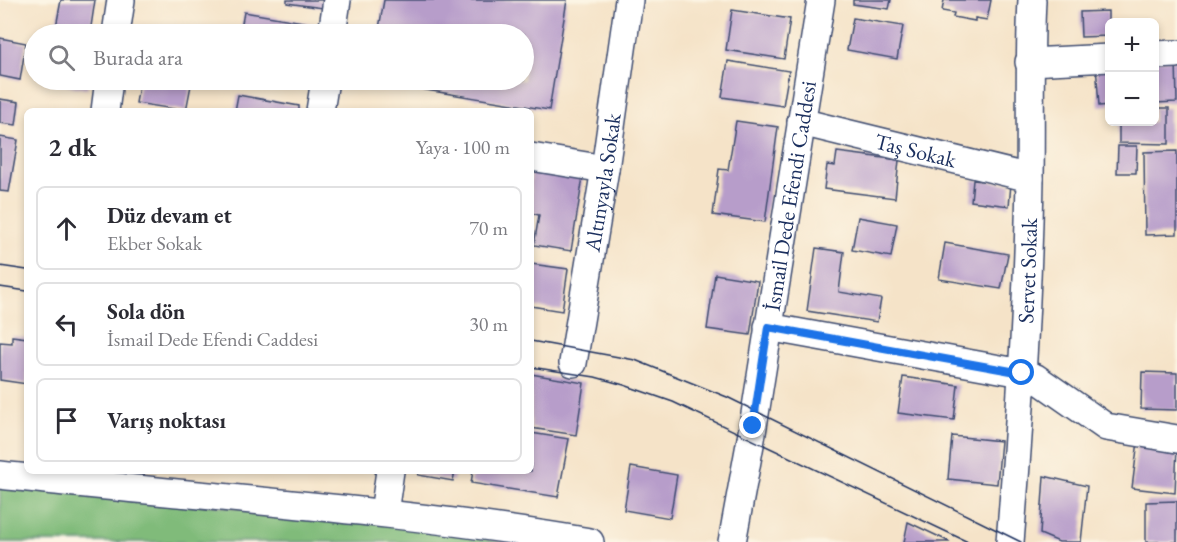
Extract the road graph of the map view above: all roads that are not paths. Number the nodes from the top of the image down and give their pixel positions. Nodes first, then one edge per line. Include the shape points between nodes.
1 (121, 0) edge
2 (337, 0) edge
3 (629, 0) edge
4 (821, 0) edge
5 (1032, 0) edge
6 (117, 24) edge
7 (333, 24) edge
8 (1177, 54) edge
9 (1159, 55) edge
10 (1105, 58) edge
11 (1029, 62) junction
12 (108, 90) edge
13 (323, 90) edge
14 (105, 108) edge
15 (320, 108) edge
16 (801, 122) junction
17 (534, 158) edge
18 (605, 170) junction
19 (1030, 177) junction
20 (768, 327) junction
21 (573, 363) dead end
22 (1022, 373) junction
23 (1177, 439) edge
24 (390, 474) edge
25 (0, 475) edge
26 (50, 476) edge
27 (384, 513) junction
28 (590, 542) edge
29 (732, 542) edge
30 (1010, 542) edge

1 - 6 street
2 - 7 street
3 - 18 street, Altınyayla Sokak
4 - 16 street, İsmail Dede Efendi Caddesi
5 - 11 street, Servet Sokak
8 - 9 street
10 - 11 street
11 - 19 street, Servet Sokak
12 - 14 street
13 - 15 street
16 - 19 street, Taş Sokak
16 - 20 street, İsmail Dede Efendi Caddesi
17 - 18 street
18 - 21 street, Altınyayla Sokak
19 - 22 street, Servet Sokak
20 - 22 street
20 - 29 street, İsmail Dede Efendi Caddesi
22 - 23 street via 1036,378 1106,427
22 - 30 street, Servet Sokak
24 - 27 street
25 - 26 street
26 - 27 street
27 - 28 street

